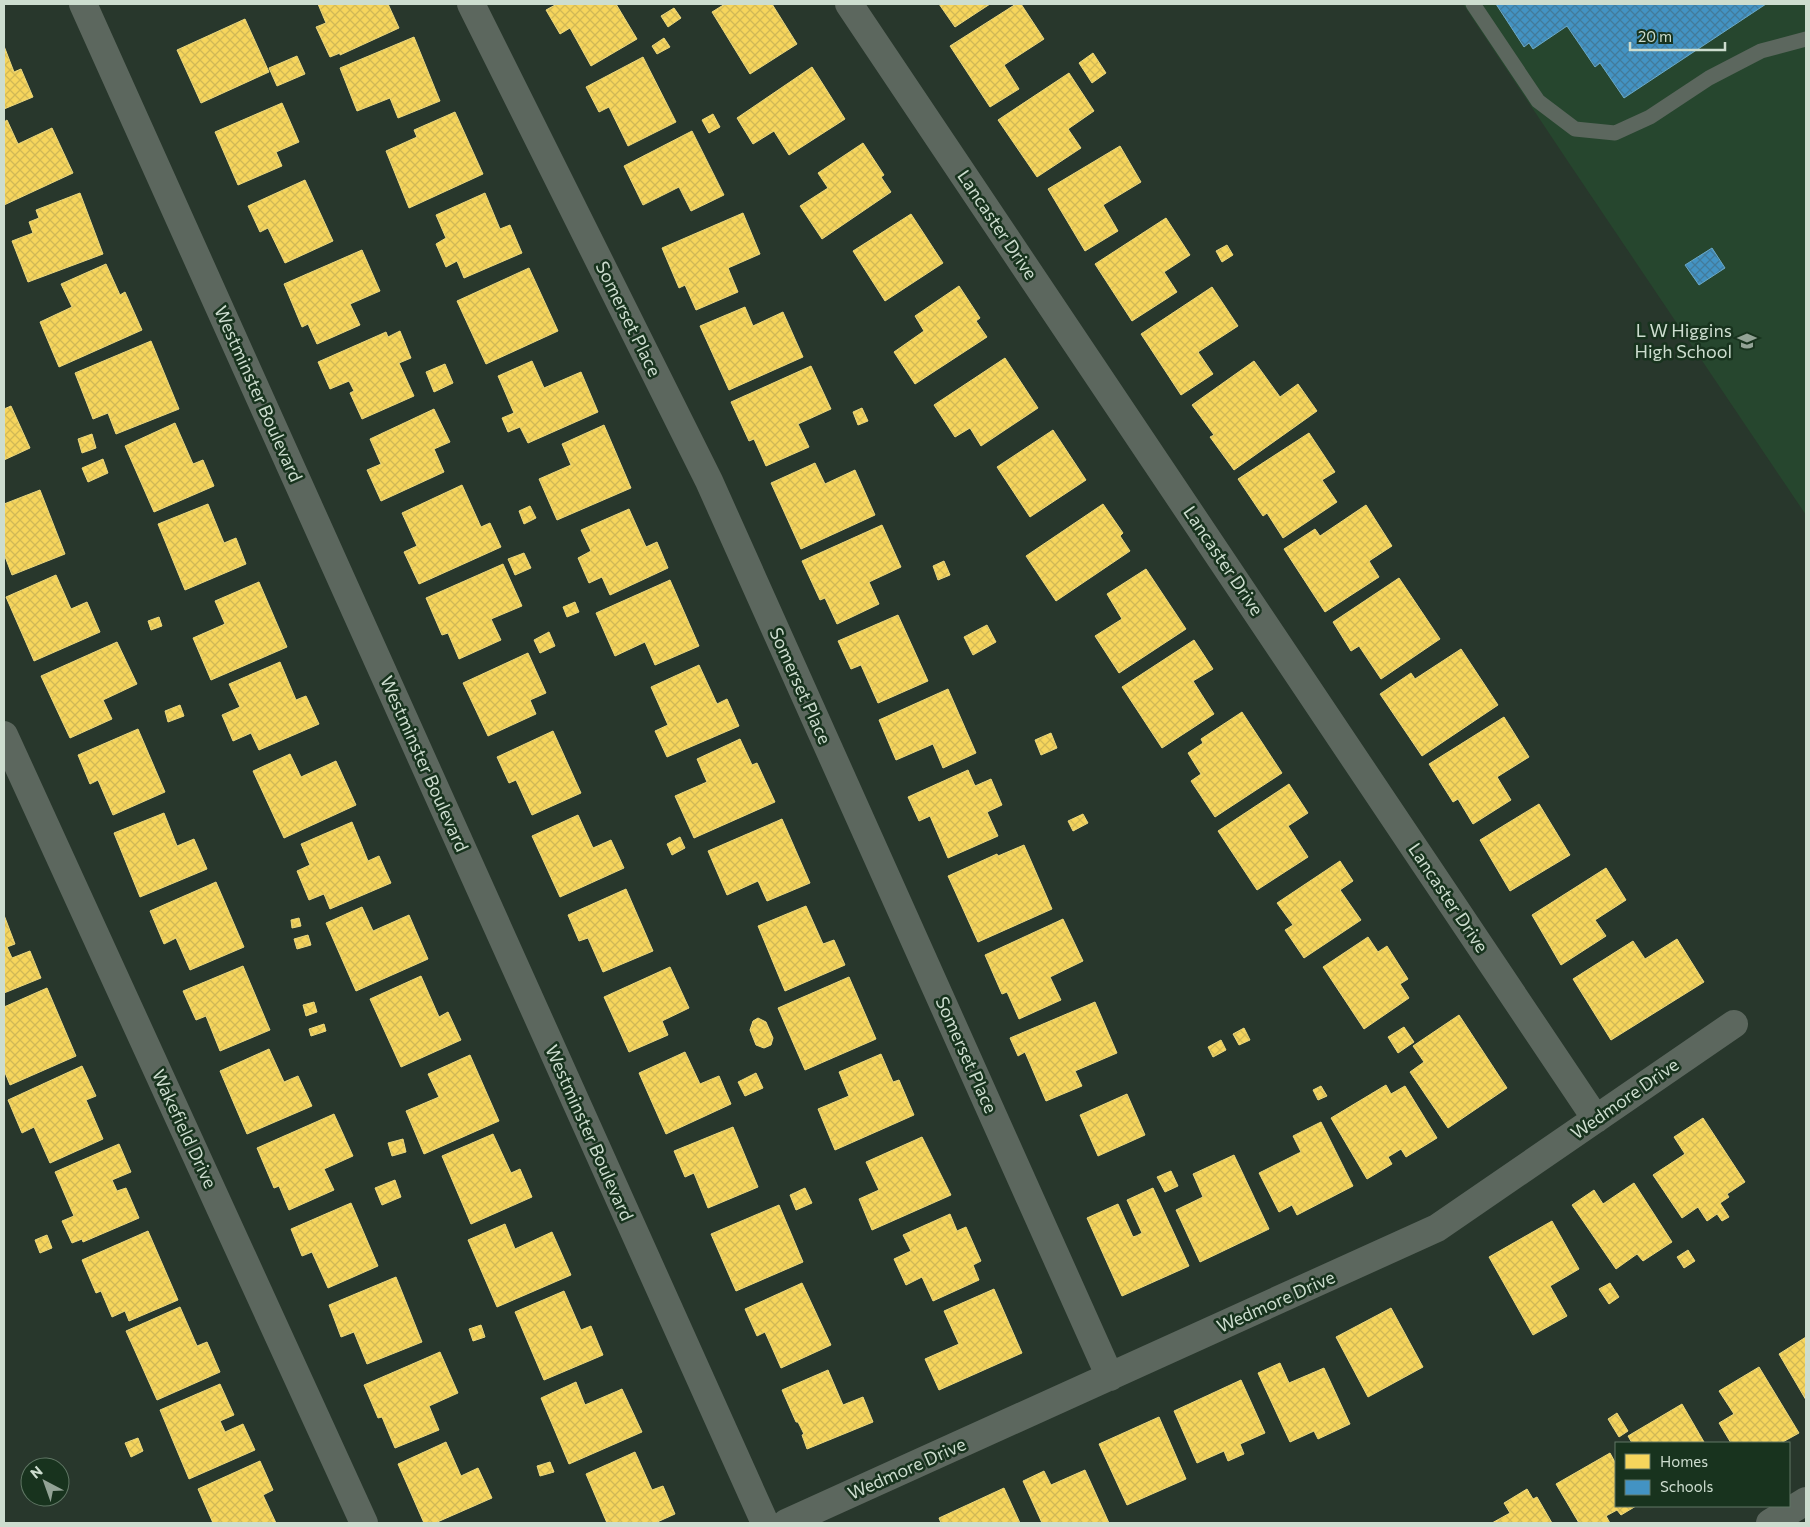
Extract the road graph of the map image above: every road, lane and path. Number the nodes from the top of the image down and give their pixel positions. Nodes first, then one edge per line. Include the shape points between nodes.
1 (83, 4) edge
2 (471, 4) edge
3 (849, 4) edge
4 (1474, 4) edge
5 (1806, 39) edge
6 (4, 735) edge
7 (1734, 1024) dead end
8 (1596, 1119) junction
9 (1110, 1377) junction
10 (1806, 1501) edge
11 (364, 1523) edge
12 (765, 1523) edge
13 (786, 1523) edge
14 (1770, 1523) edge

1 - 12 street, Westminster Boulevard
2 - 9 street, Somerset Place via 709,481
3 - 8 street, Lancaster Drive
4 - 5 lane via 1538,101 1575,128 1615,133 1650,117 1709,78 1761,51
6 - 11 street, Wakefield Drive
7 - 8 street, Wedmore Drive
8 - 9 street, Wedmore Drive via 1437,1228
9 - 13 street, Wedmore Drive
10 - 14 street

